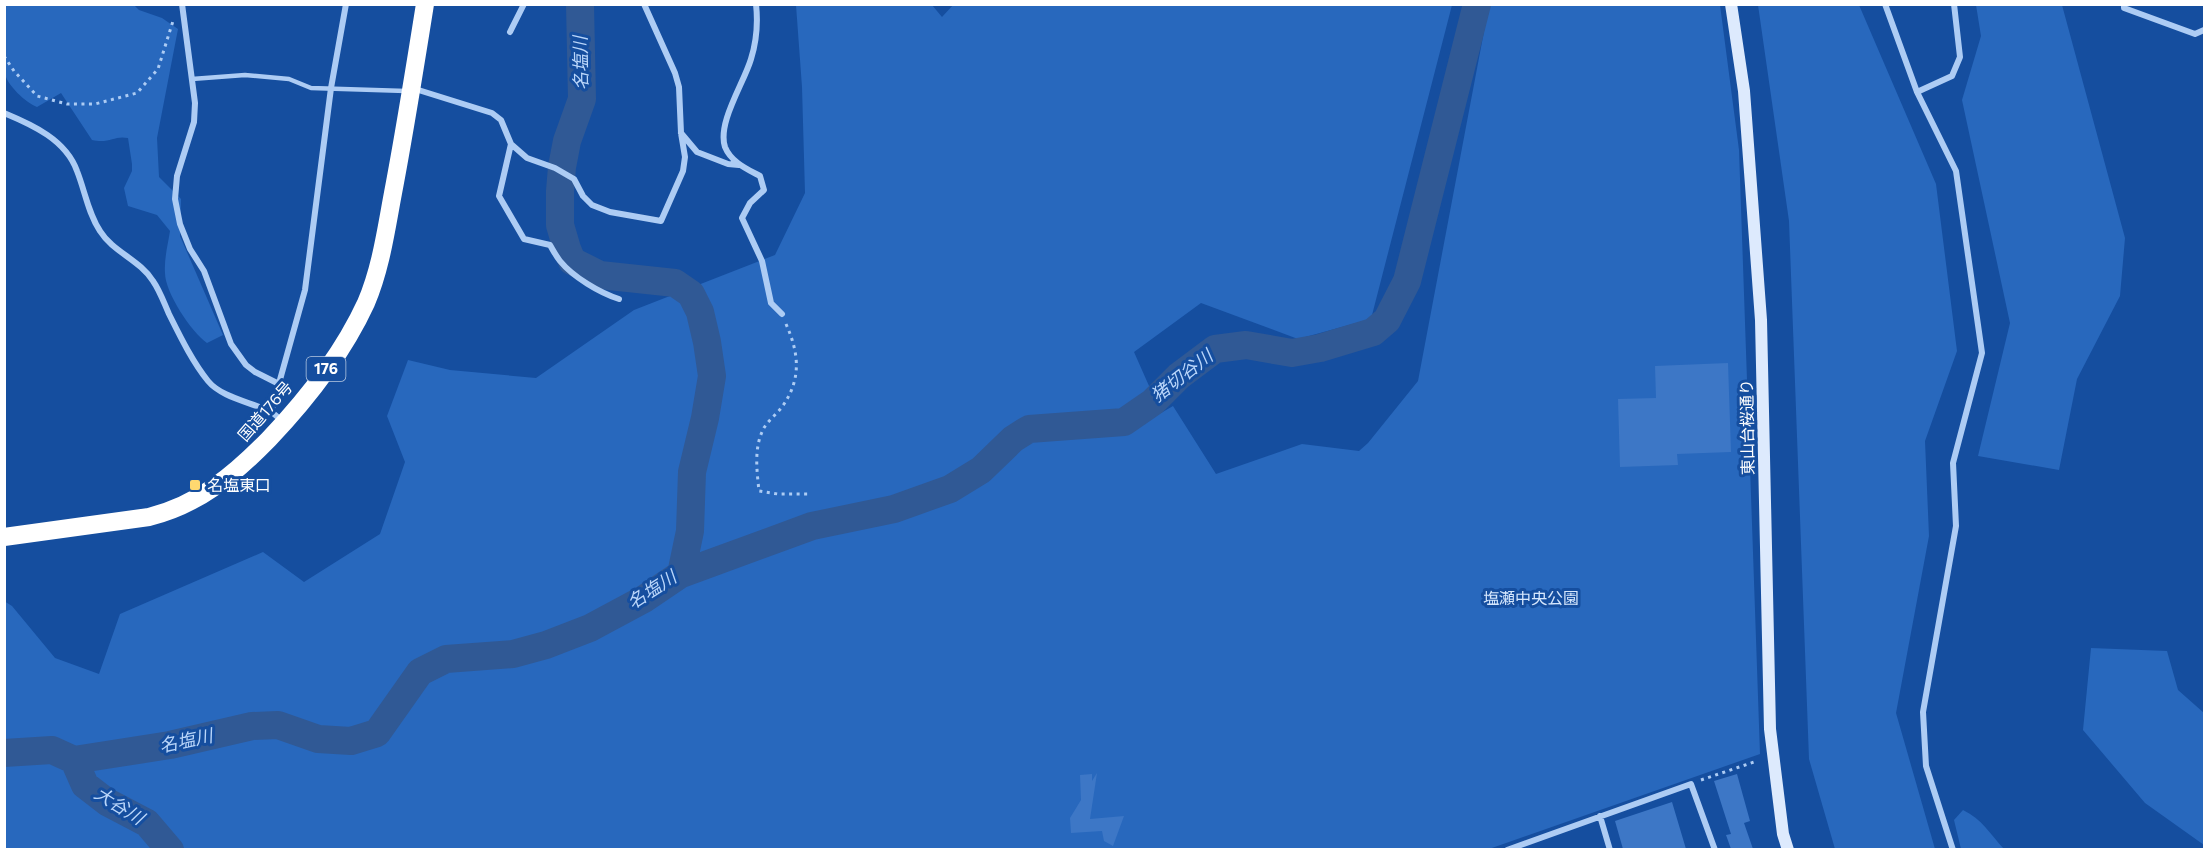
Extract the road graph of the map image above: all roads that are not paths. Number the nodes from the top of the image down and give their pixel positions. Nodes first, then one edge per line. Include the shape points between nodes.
1 (182, 4) edge
2 (346, 4) edge
3 (425, 4) edge
4 (524, 4) edge
5 (644, 4) edge
6 (756, 4) edge
7 (1731, 4) edge
8 (1885, 4) edge
9 (1954, 4) edge
10 (2124, 4) edge
11 (2205, 30) edge
12 (510, 32) dead end
13 (192, 79) junction
14 (331, 88) junction
15 (412, 90) junction
16 (1917, 92) junction
17 (4, 113) edge
18 (681, 133) junction
19 (511, 144) junction
20 (739, 165) junction
21 (619, 299) dead end
22 (782, 314) road end
23 (279, 384) junction
24 (278, 417) junction
25 (4, 537) edge
26 (1600, 816) junction
27 (1508, 849) edge
28 (1610, 849) edge
29 (1715, 849) edge
30 (1788, 849) edge
31 (1953, 849) edge

1 - 13 street
2 - 14 street
3 - 15 highway, 国道176号 / 176
4 - 12 street
5 - 18 street via 675,73
6 - 20 street via 758,18 751,59 725,120 725,147
7 - 30 street, 東山台桜通り via 1744,92 1761,320 1770,729
8 - 16 street
9 - 16 street via 1960,57 1952,76
10 - 11 street via 2124,8 2195,34
13 - 14 lane via 256,76 289,79 310,88
13 - 23 street via 194,122 177,176 175,199 180,224 204,271 231,344 246,365
14 - 15 lane
14 - 23 street via 305,290
15 - 19 street via 492,112 501,120
15 - 24 highway, 国道176号 / 176 via 377,275 366,303 341,350
16 - 31 street via 1956,171 1982,353 1953,463 1956,526 1923,712 1926,766
17 - 24 street via 48,135 65,151 101,232 147,272 209,382
18 - 19 street via 683,171 661,221 592,205 574,179 527,158
18 - 20 street via 697,152
19 - 21 street via 499,196 524,239 550,245 571,271
20 - 22 street via 760,176 764,190 742,218 762,261 771,303
23 - 24 street
24 - 25 highway, 国道176号 / 176 via 243,466 190,504 149,517
26 - 27 street
26 - 28 street
26 - 29 street via 1691,784

